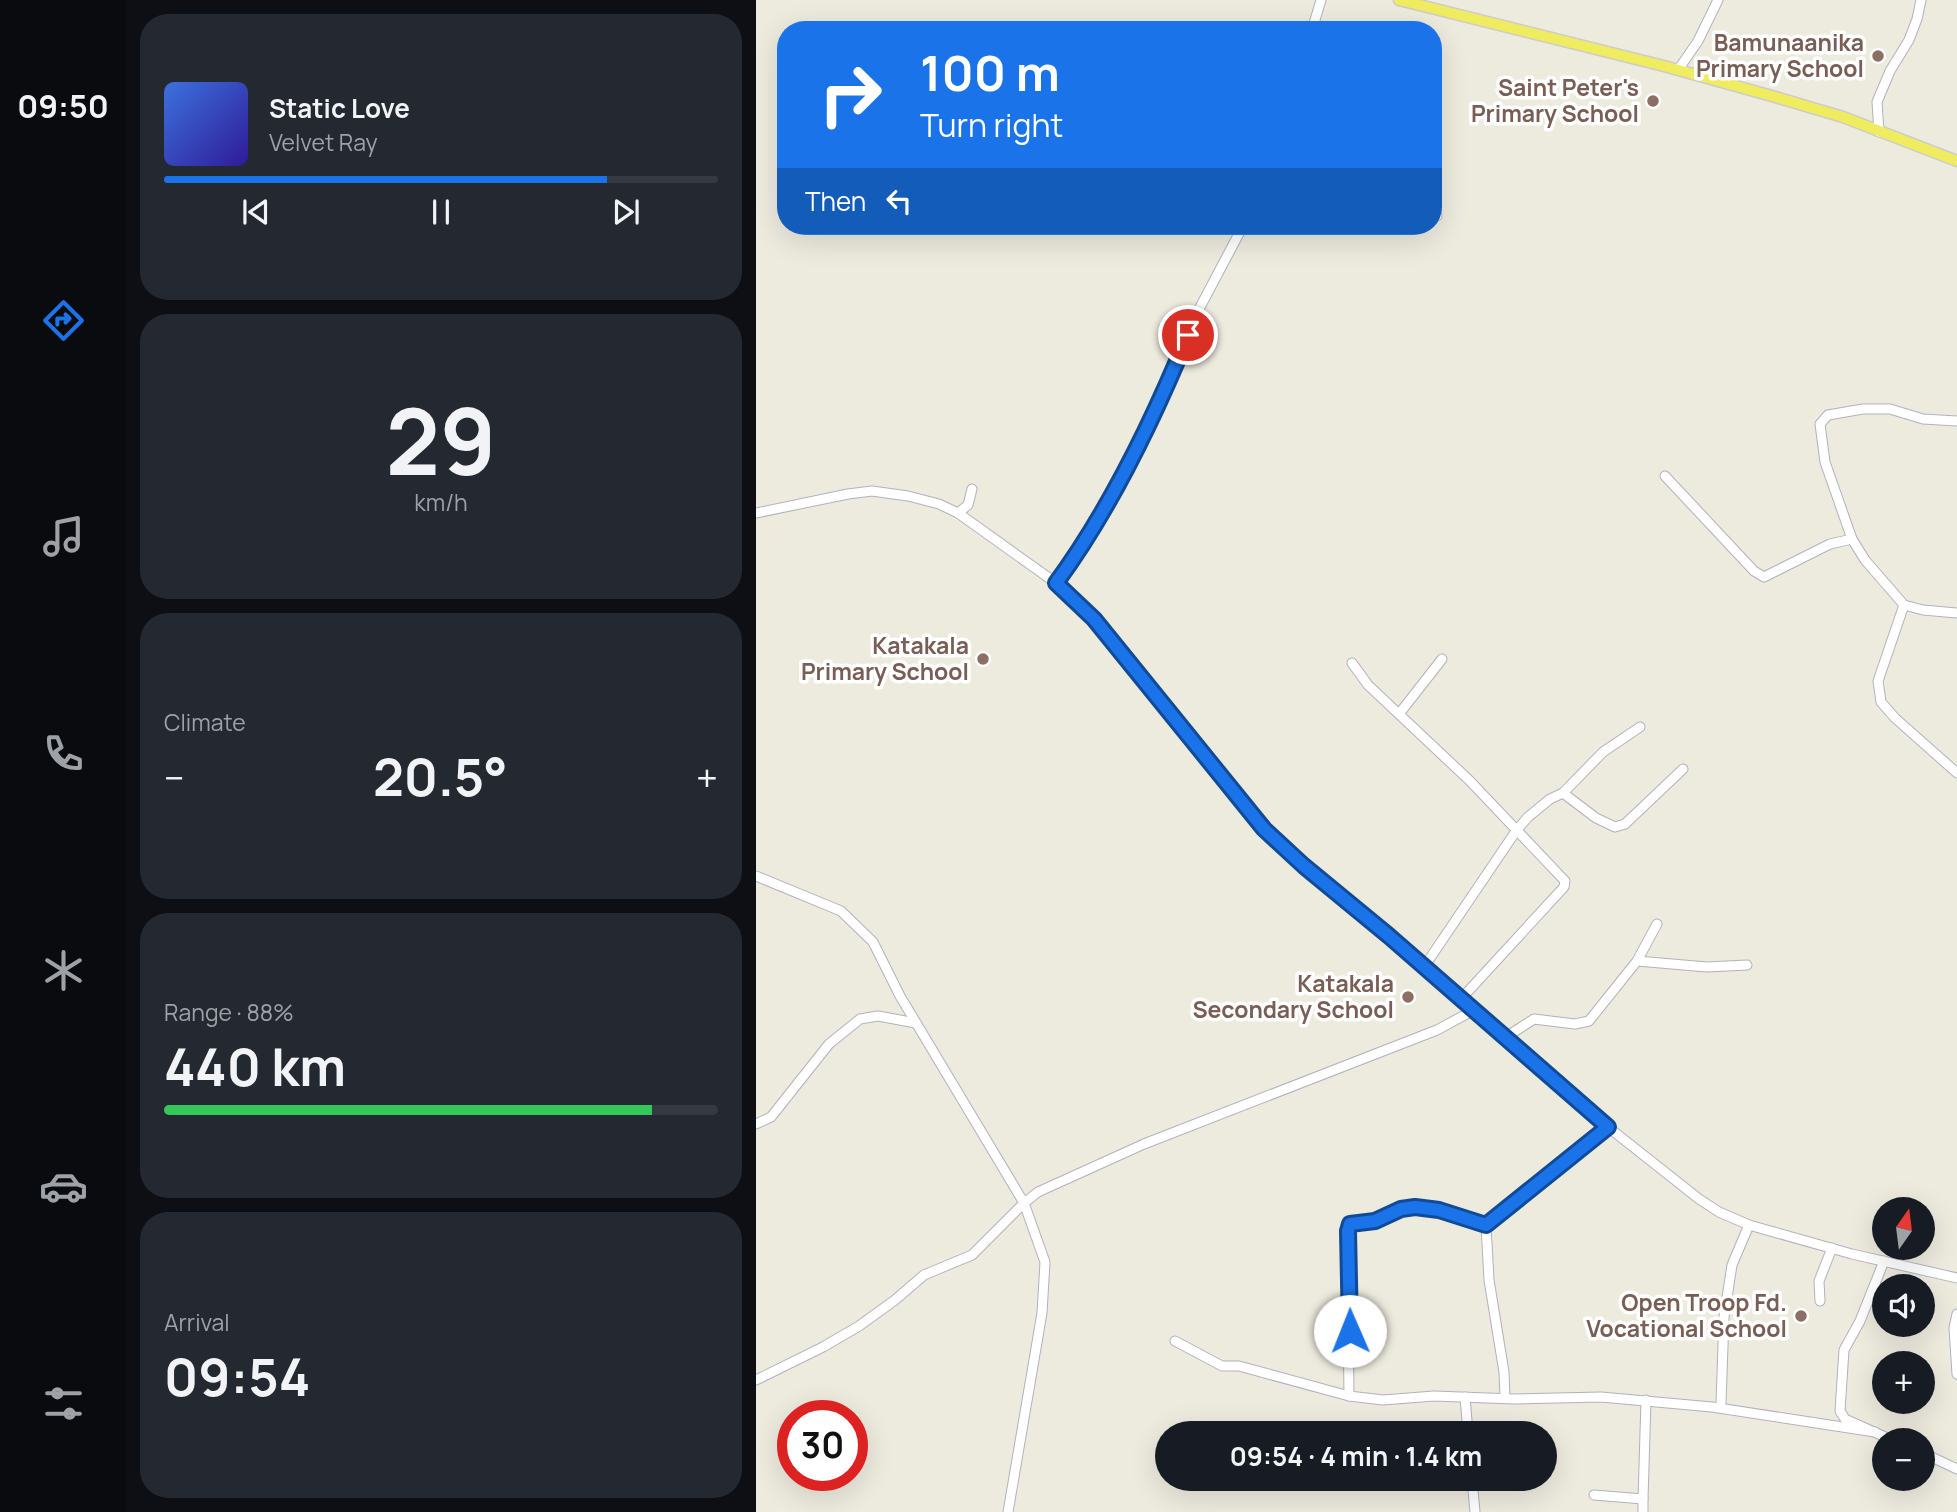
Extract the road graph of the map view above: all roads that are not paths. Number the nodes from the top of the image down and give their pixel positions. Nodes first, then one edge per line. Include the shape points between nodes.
1 (1321, 0) edge
2 (1404, 0) edge
3 (1718, 0) edge
4 (1921, 0) edge
5 (1315, 21) edge
6 (1678, 70) junction
7 (1879, 132) junction
8 (1957, 161) edge
9 (1238, 235) edge
10 (1957, 421) edge
11 (1665, 476) dead end
12 (972, 489) dead end
13 (756, 513) edge
14 (958, 513) junction
15 (1852, 539) junction
16 (1056, 583) junction
17 (1904, 605) junction
18 (1957, 613) edge
19 (1443, 659) dead end
20 (1352, 663) dead end
21 (1399, 715) junction
22 (1640, 727) dead end
23 (1683, 769) dead end
24 (1957, 773) edge
25 (1563, 793) junction
26 (1516, 831) junction
27 (756, 876) edge
28 (1657, 924) dead end
29 (1637, 961) junction
30 (1747, 965) dead end
31 (1424, 967) junction
32 (1461, 999) junction
33 (1474, 1010) junction
34 (916, 1023) junction
35 (1506, 1037) junction
36 (756, 1124) edge
37 (1608, 1127) junction
38 (1024, 1203) junction
39 (1486, 1225) junction
40 (1749, 1225) junction
41 (1832, 1248) junction
42 (1884, 1261) junction
43 (1957, 1278) edge
44 (1820, 1301) dead end
45 (1957, 1314) edge
46 (1175, 1341) dead end
47 (1957, 1374) edge
48 (756, 1380) edge
49 (1349, 1396) junction
50 (1465, 1397) junction
51 (1505, 1398) junction
52 (1646, 1400) junction
53 (1721, 1403) dead end
54 (1467, 1421) edge
55 (1872, 1432) edge
56 (1872, 1433) edge
57 (1935, 1459) edge
58 (1957, 1469) edge
59 (1473, 1491) edge
60 (1594, 1495) dead end
61 (1643, 1499) junction
62 (1008, 1512) edge
63 (1475, 1512) edge
64 (1643, 1512) edge

1 - 5 street
2 - 6 main road
3 - 6 street
4 - 7 street via 1909,40 1877,102
6 - 7 main road via 1843,117
7 - 8 main road
9 - 16 street via 1109,500
10 - 15 street via 1923,419 1890,410 1828,415 1820,424 1825,462
11 - 15 street via 1754,572 1765,577 1830,544
12 - 14 street via 968,505
13 - 14 street via 872,491 908,496
14 - 16 street
15 - 17 street
16 - 31 street via 1094,619 1264,829
17 - 18 street
17 - 24 street via 1878,681 1881,702
19 - 21 street
20 - 21 street
21 - 26 street
22 - 25 street via 1603,752
23 - 25 street via 1626,824 1615,827
25 - 26 street
26 - 31 street
26 - 32 street via 1566,884
27 - 34 street via 841,911 852,920 873,942
28 - 29 street
29 - 30 street
29 - 35 street via 1589,1021 1575,1024 1534,1019
31 - 32 street
32 - 33 street
33 - 35 street
33 - 38 street via 1437,1030 1144,1144 1038,1192
34 - 36 street via 878,1016 860,1019 829,1044 771,1117
34 - 38 street
35 - 37 street
37 - 39 street
37 - 40 street via 1699,1199
38 - 48 street via 972,1255 924,1275 859,1326
38 - 62 street via 1045,1262 1042,1314
39 - 49 street via 1415,1207 1350,1224
39 - 51 street
40 - 41 street
40 - 53 street via 1732,1265
41 - 42 street
41 - 44 street via 1819,1281
42 - 43 street
42 - 55 street via 1844,1350 1840,1411
45 - 47 street
46 - 49 street via 1222,1366 1239,1366
49 - 50 street via 1383,1400
50 - 51 street
50 - 54 street
51 - 52 street
52 - 56 street
52 - 61 street
57 - 58 street
59 - 63 street
60 - 61 street
61 - 64 street

